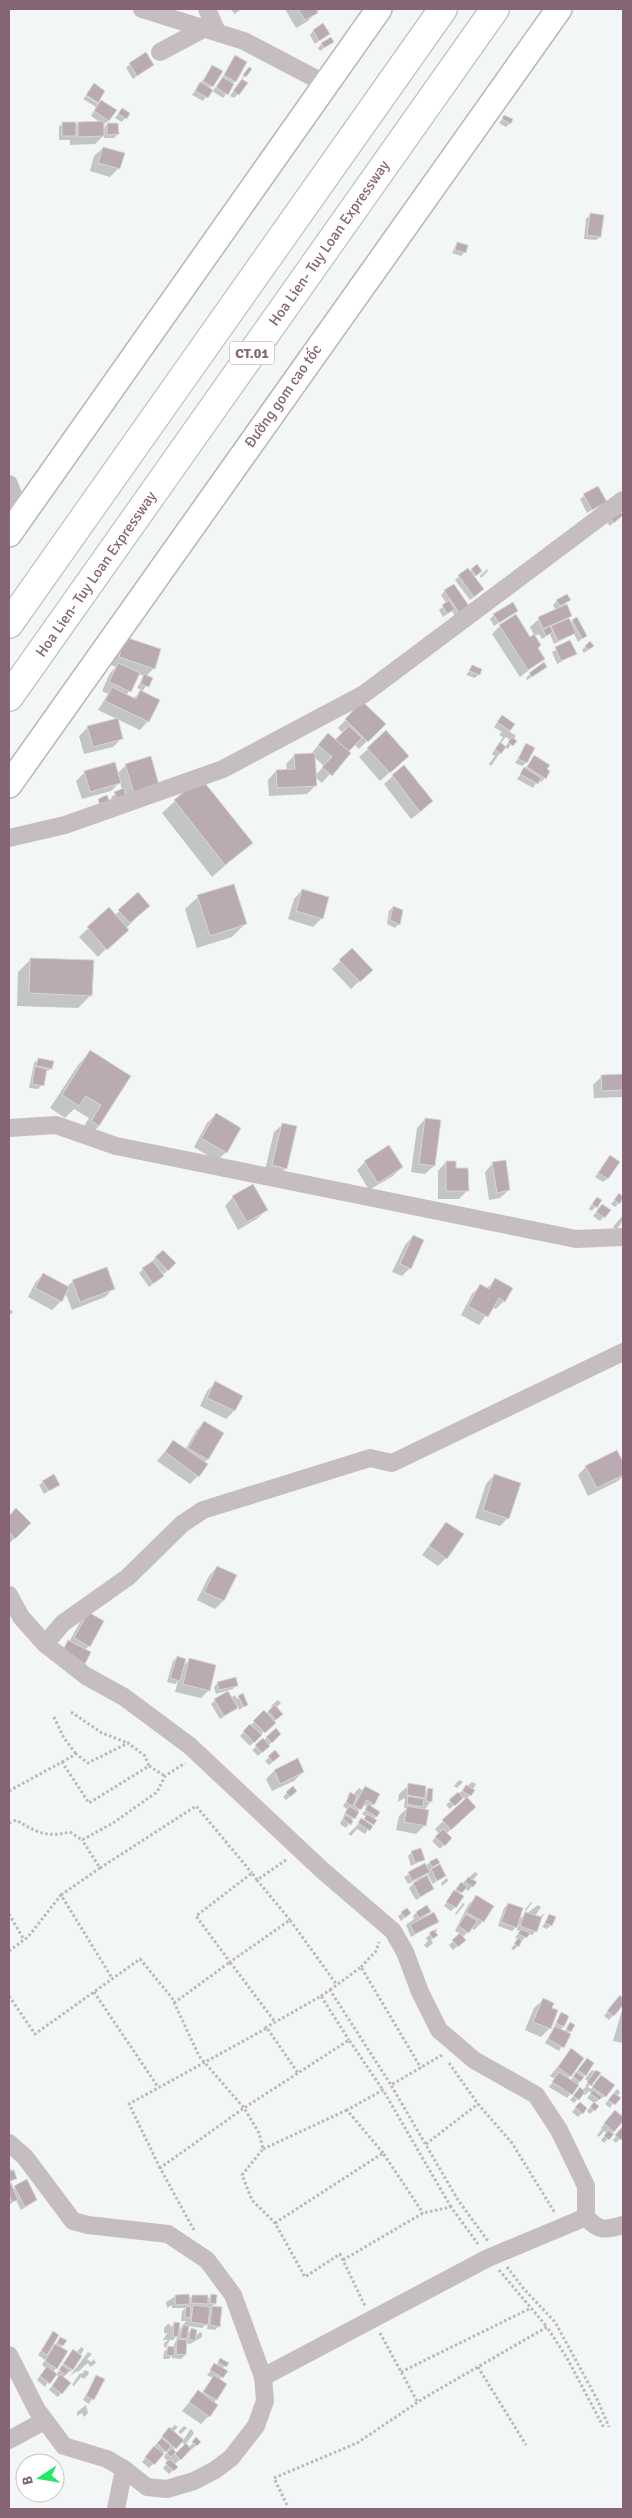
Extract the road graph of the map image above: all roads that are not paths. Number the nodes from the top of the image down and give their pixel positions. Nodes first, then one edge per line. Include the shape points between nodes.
1 (142, 9) edge
2 (207, 9) edge
3 (379, 9) edge
4 (443, 9) edge
5 (495, 9) edge
6 (559, 9) edge
7 (211, 30) junction
8 (160, 52) dead end
9 (326, 84) junction
10 (9, 484) edge
11 (623, 500) edge
12 (15, 525) edge
13 (9, 624) edge
14 (9, 697) edge
15 (9, 785) edge
16 (9, 838) edge
17 (9, 1128) edge
18 (623, 1237) edge
19 (623, 1352) edge
20 (9, 1595) edge
21 (45, 1644) junction
22 (9, 2143) edge
23 (586, 2217) junction
24 (623, 2225) edge
25 (9, 2355) edge
26 (263, 2377) junction
27 (44, 2421) junction
28 (9, 2440) edge
29 (124, 2469) junction
30 (116, 2509) edge

1 - 7 street
2 - 7 street
3 - 9 main road
4 - 13 highway, CT.01
5 - 14 highway, Hoa Lien- Tuy Loan Expressway / CT.01
6 - 15 main road, Đường gom cao tốc
7 - 8 street
7 - 9 street via 244,40
9 - 12 main road
10 - 12 street
11 - 16 street via 364,694 223,769 64,825
17 - 18 street via 56,1125 116,1146 271,1179 576,1239
19 - 21 street via 392,1462 370,1458 203,1510 182,1524 128,1577 63,1623
20 - 21 street via 21,1617
21 - 23 street via 86,1676 124,1697 198,1753 395,1935 451,2050 536,2095 559,2130 586,2186
22 - 26 street via 24,2157 73,2221 168,2234 207,2260 233,2295
23 - 24 street via 595,2226 605,2229
23 - 26 street via 493,2256
25 - 27 street
26 - 29 street via 265,2401 256,2426 231,2458 215,2470 194,2481 166,2489 147,2487
27 - 28 street
27 - 29 street via 64,2446 107,2459
29 - 30 street

